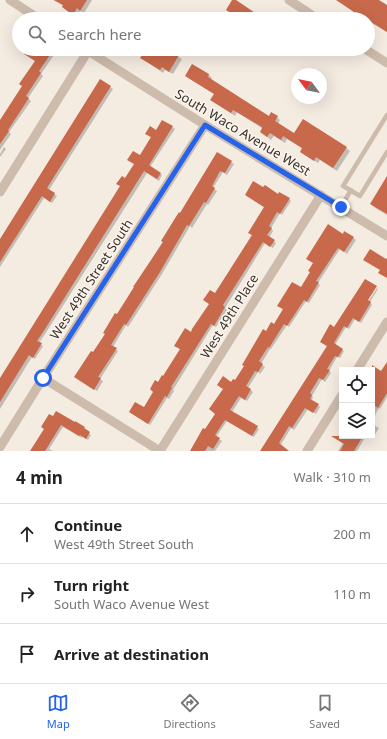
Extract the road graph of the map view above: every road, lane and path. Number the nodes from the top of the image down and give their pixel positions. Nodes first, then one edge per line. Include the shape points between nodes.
1 (289, 0) edge
2 (15, 1) edge
3 (30, 12) edge
4 (307, 12) edge
5 (375, 55) edge
6 (83, 56) edge
7 (96, 56) edge
8 (387, 63) edge
9 (387, 115) edge
10 (205, 125) junction
11 (387, 152) edge
12 (351, 190) junction
13 (0, 192) edge
14 (321, 195) junction
15 (341, 207) junction
16 (387, 236) edge
17 (387, 322) edge
18 (359, 367) edge
19 (43, 378) junction
20 (339, 400) edge
21 (0, 447) edge
22 (160, 451) edge
23 (307, 451) edge

1 - 4 street
2 - 3 street
5 - 8 street
6 - 13 street
7 - 10 street, South Waco Avenue West
9 - 12 lane via 343,186
10 - 14 street, South Waco Avenue West
10 - 19 street, West 49th Street South
11 - 12 lane via 360,196
12 - 15 lane
14 - 15 street, South Waco Avenue West
14 - 22 street, West 49th Place
15 - 16 street, South Waco Avenue West
17 - 18 street
19 - 21 street, West 49th Street South
19 - 22 street
20 - 23 street

